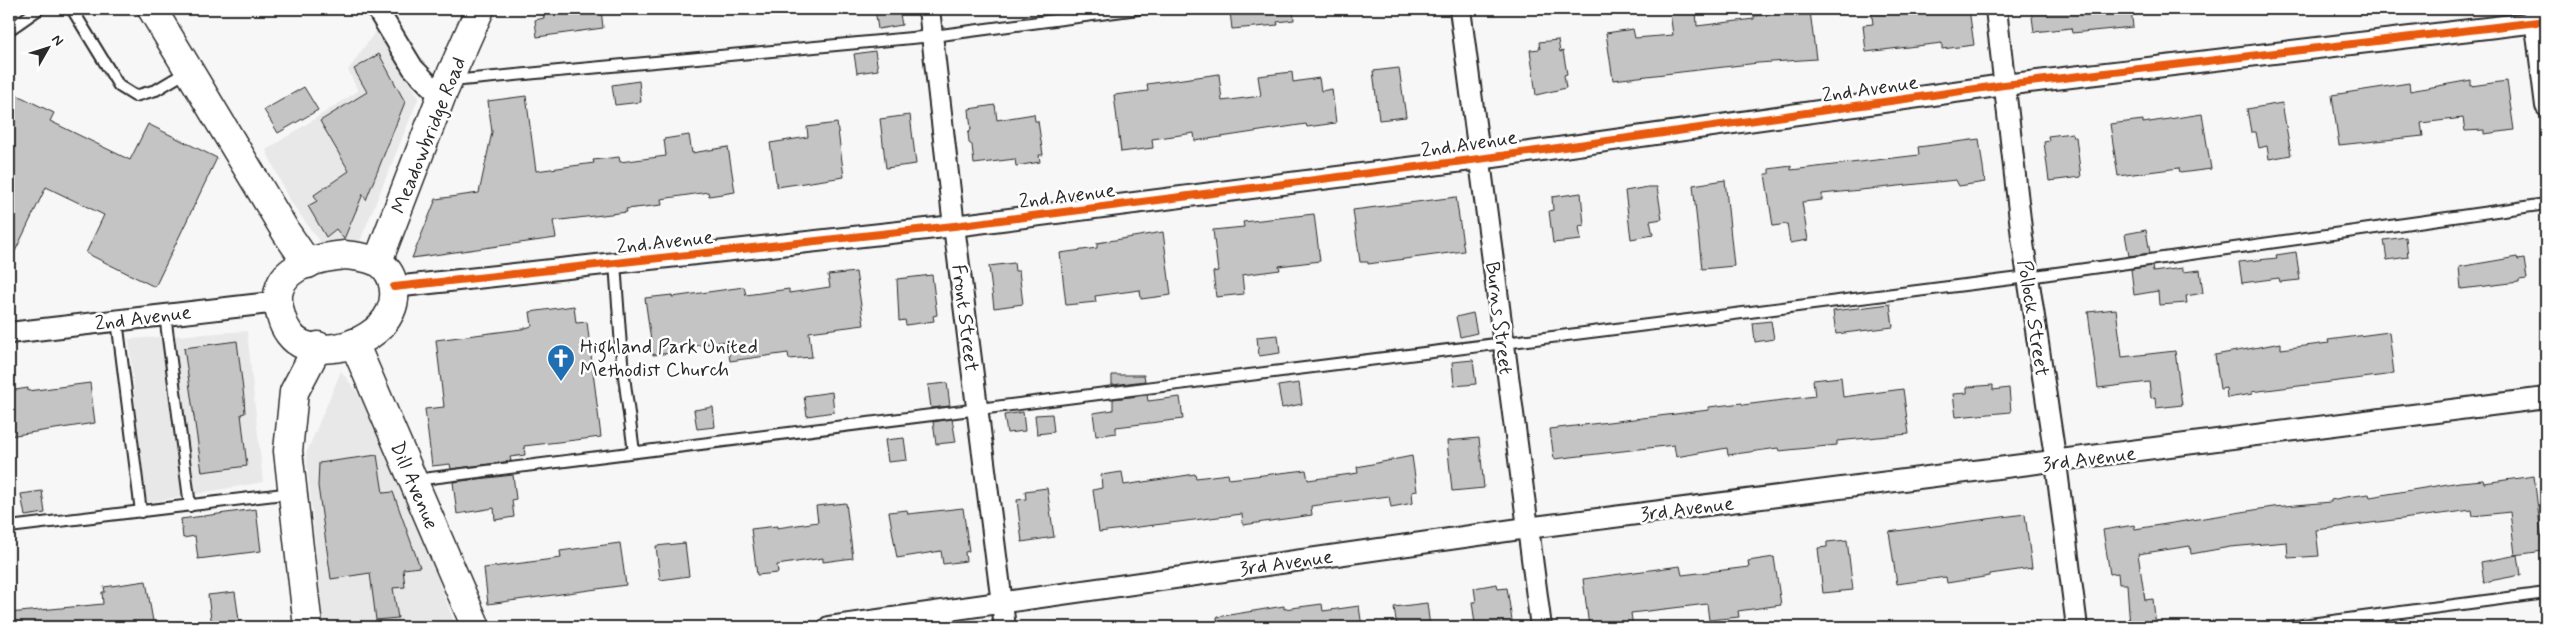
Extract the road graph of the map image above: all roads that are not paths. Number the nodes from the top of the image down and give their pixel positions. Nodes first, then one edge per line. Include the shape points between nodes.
1 (38, 9) edge
2 (72, 9) edge
3 (152, 9) edge
4 (377, 9) edge
5 (480, 9) edge
6 (929, 9) edge
7 (1138, 9) edge
8 (1460, 9) edge
9 (1996, 9) edge
10 (2539, 17) edge
11 (9, 30) edge
12 (932, 36) junction
13 (189, 70) junction
14 (2004, 85) junction
15 (444, 89) junction
16 (2546, 106) edge
17 (1479, 158) junction
18 (2546, 204) edge
19 (954, 226) junction
20 (378, 261) junction
21 (615, 263) junction
22 (308, 264) junction
23 (2028, 277) junction
24 (394, 287) junction
25 (278, 302) junction
26 (165, 315) junction
27 (117, 320) junction
28 (9, 333) edge
29 (1503, 341) junction
30 (354, 343) junction
31 (318, 346) junction
32 (2546, 398) edge
33 (977, 408) junction
34 (634, 452) junction
35 (2056, 463) junction
36 (412, 480) junction
37 (293, 493) junction
38 (190, 506) junction
39 (141, 512) junction
40 (9, 528) edge
41 (1527, 528) junction
42 (2546, 593) edge
43 (1002, 602) junction
44 (308, 627) edge
45 (476, 627) edge
46 (829, 627) edge
47 (1005, 627) edge
48 (1541, 627) edge
49 (2077, 627) edge
50 (2287, 627) edge

1 - 11 lane
2 - 13 lane via 119,86 135,96 156,90
3 - 13 main road
4 - 15 street via 413,68
5 - 15 main road, Meadowbridge Road
6 - 12 street, Front Street
7 - 12 lane
8 - 17 street, Burns Street
9 - 14 street, Pollock Street
10 - 14 street, 2nd Avenue
10 - 16 street
12 - 15 lane
12 - 19 street, Front Street
13 - 22 main road
14 - 17 street, 2nd Avenue
14 - 23 street, Pollock Street
15 - 20 main road, Meadowbridge Road
17 - 19 street, 2nd Avenue
17 - 29 street, Burns Street
18 - 23 lane
19 - 21 street, 2nd Avenue
19 - 33 street, Front Street
20 - 22 main road via 346,255 323,257
20 - 24 main road via 390,274
21 - 24 street, 2nd Avenue
21 - 34 lane via 622,361
22 - 25 main road via 292,272 282,282
23 - 29 lane
23 - 35 street, Pollock Street
24 - 30 main road via 393,309 381,326
25 - 26 street, 2nd Avenue
25 - 31 main road via 282,322 291,336 304,345
26 - 27 street, 2nd Avenue
26 - 38 lane
27 - 28 street, 2nd Avenue
27 - 39 lane
29 - 33 lane
29 - 41 street, Burns Street
30 - 31 main road
30 - 36 main road, Dill Avenue
31 - 37 main road via 294,392 288,450
32 - 35 street, 3rd Avenue
33 - 34 lane
33 - 43 street, Front Street
34 - 36 lane
35 - 41 street, 3rd Avenue
35 - 49 street, Pollock Street
36 - 45 main road, Dill Avenue
37 - 38 lane
37 - 44 main road
38 - 39 lane
39 - 40 lane
41 - 43 street, 3rd Avenue
41 - 48 street, Burns Street
42 - 50 lane
43 - 46 street, 3rd Avenue
43 - 47 street, Front Street

